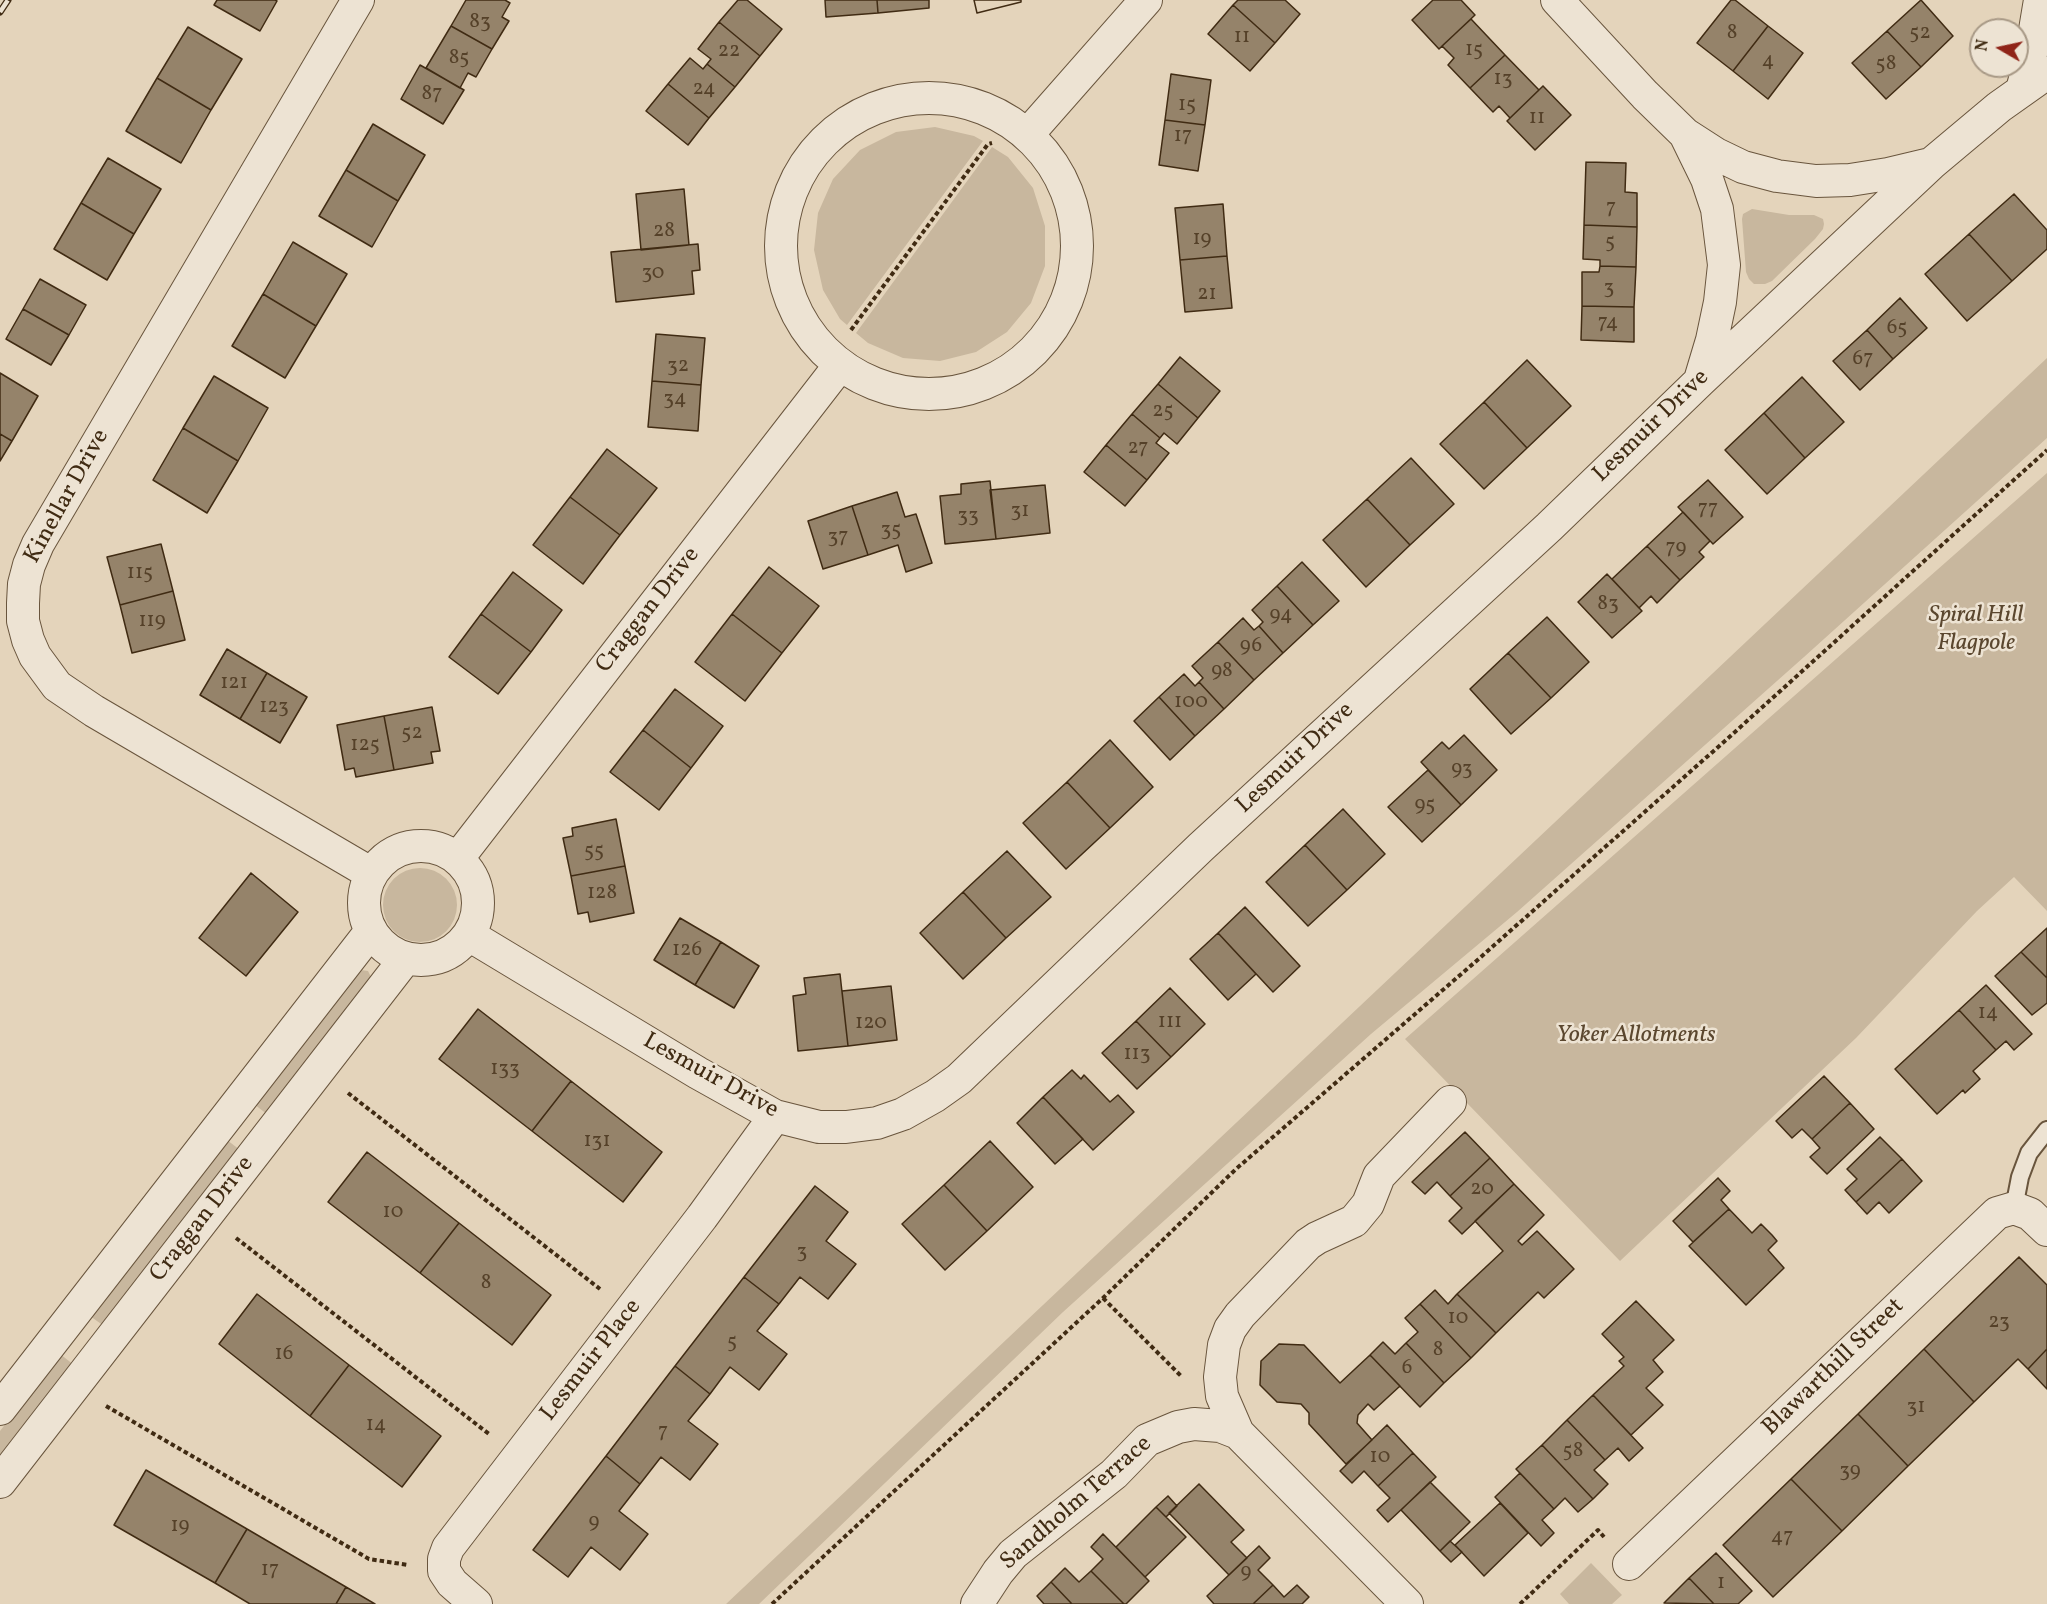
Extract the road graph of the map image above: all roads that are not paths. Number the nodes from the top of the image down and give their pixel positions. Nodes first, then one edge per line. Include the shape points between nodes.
1 (358, 0) edge
2 (1146, 0) edge
3 (1557, 0) edge
4 (2040, 0) edge
5 (2035, 82) edge
6 (1028, 134) junction
7 (1685, 134) junction
8 (1930, 164) junction
9 (840, 365) junction
10 (1700, 381) junction
11 (458, 858) junction
12 (372, 874) junction
13 (371, 931) junction
14 (469, 935) junction
15 (405, 959) junction
16 (1450, 1102) dead end
17 (775, 1116) junction
18 (2047, 1130) edge
19 (2014, 1208) junction
20 (2047, 1230) edge
21 (0, 1409) edge
22 (1238, 1432) junction
23 (0, 1482) edge
24 (1629, 1564) road end
25 (476, 1604) edge
26 (977, 1604) edge
27 (1407, 1604) edge

1 - 12 street, Kinellar Drive via 38,544 24,584 23,621 35,656 57,686
2 - 6 street
3 - 7 street
4 - 5 street via 2030,60
5 - 8 street, Lesmuir Drive
6 - 9 street via 1054,166 1071,204 1078,244 1073,285 1056,323 1030,355 996,379 957,392 916,394 876,385
6 - 9 street via 994,112 957,100 917,98 878,106 851,120 814,152 793,186 782,224 782,264 792,303 812,337
7 - 8 street via 1743,167 1816,181 1850,180
7 - 10 street via 1717,208 1724,265 1720,302
8 - 10 street, Lesmuir Drive
9 - 11 street, Craggan Drive
10 - 17 street, Lesmuir Drive via 959,1078 936,1096 877,1123 819,1127
11 - 12 street via 428,845 411,846 381,861
11 - 14 street via 469,870 479,903 477,920
12 - 13 street via 364,901
13 - 15 street via 390,951
13 - 21 street, Craggan Drive
14 - 15 street via 441,957
14 - 17 street, Lesmuir Drive
15 - 23 street, Craggan Drive
16 - 22 street via 1379,1176 1368,1204 1354,1221 1308,1244 1230,1329 1220,1377 1222,1396
17 - 25 street, Lesmuir Place via 448,1548 444,1571
18 - 19 lane via 2029,1153
19 - 20 street via 2030,1214
19 - 24 street, Blawarthill Street via 1997,1213 1980,1227
22 - 26 street, Sandholm Terrace via 1194,1424 1178,1426 1147,1440 1114,1474 1014,1554
22 - 27 street

